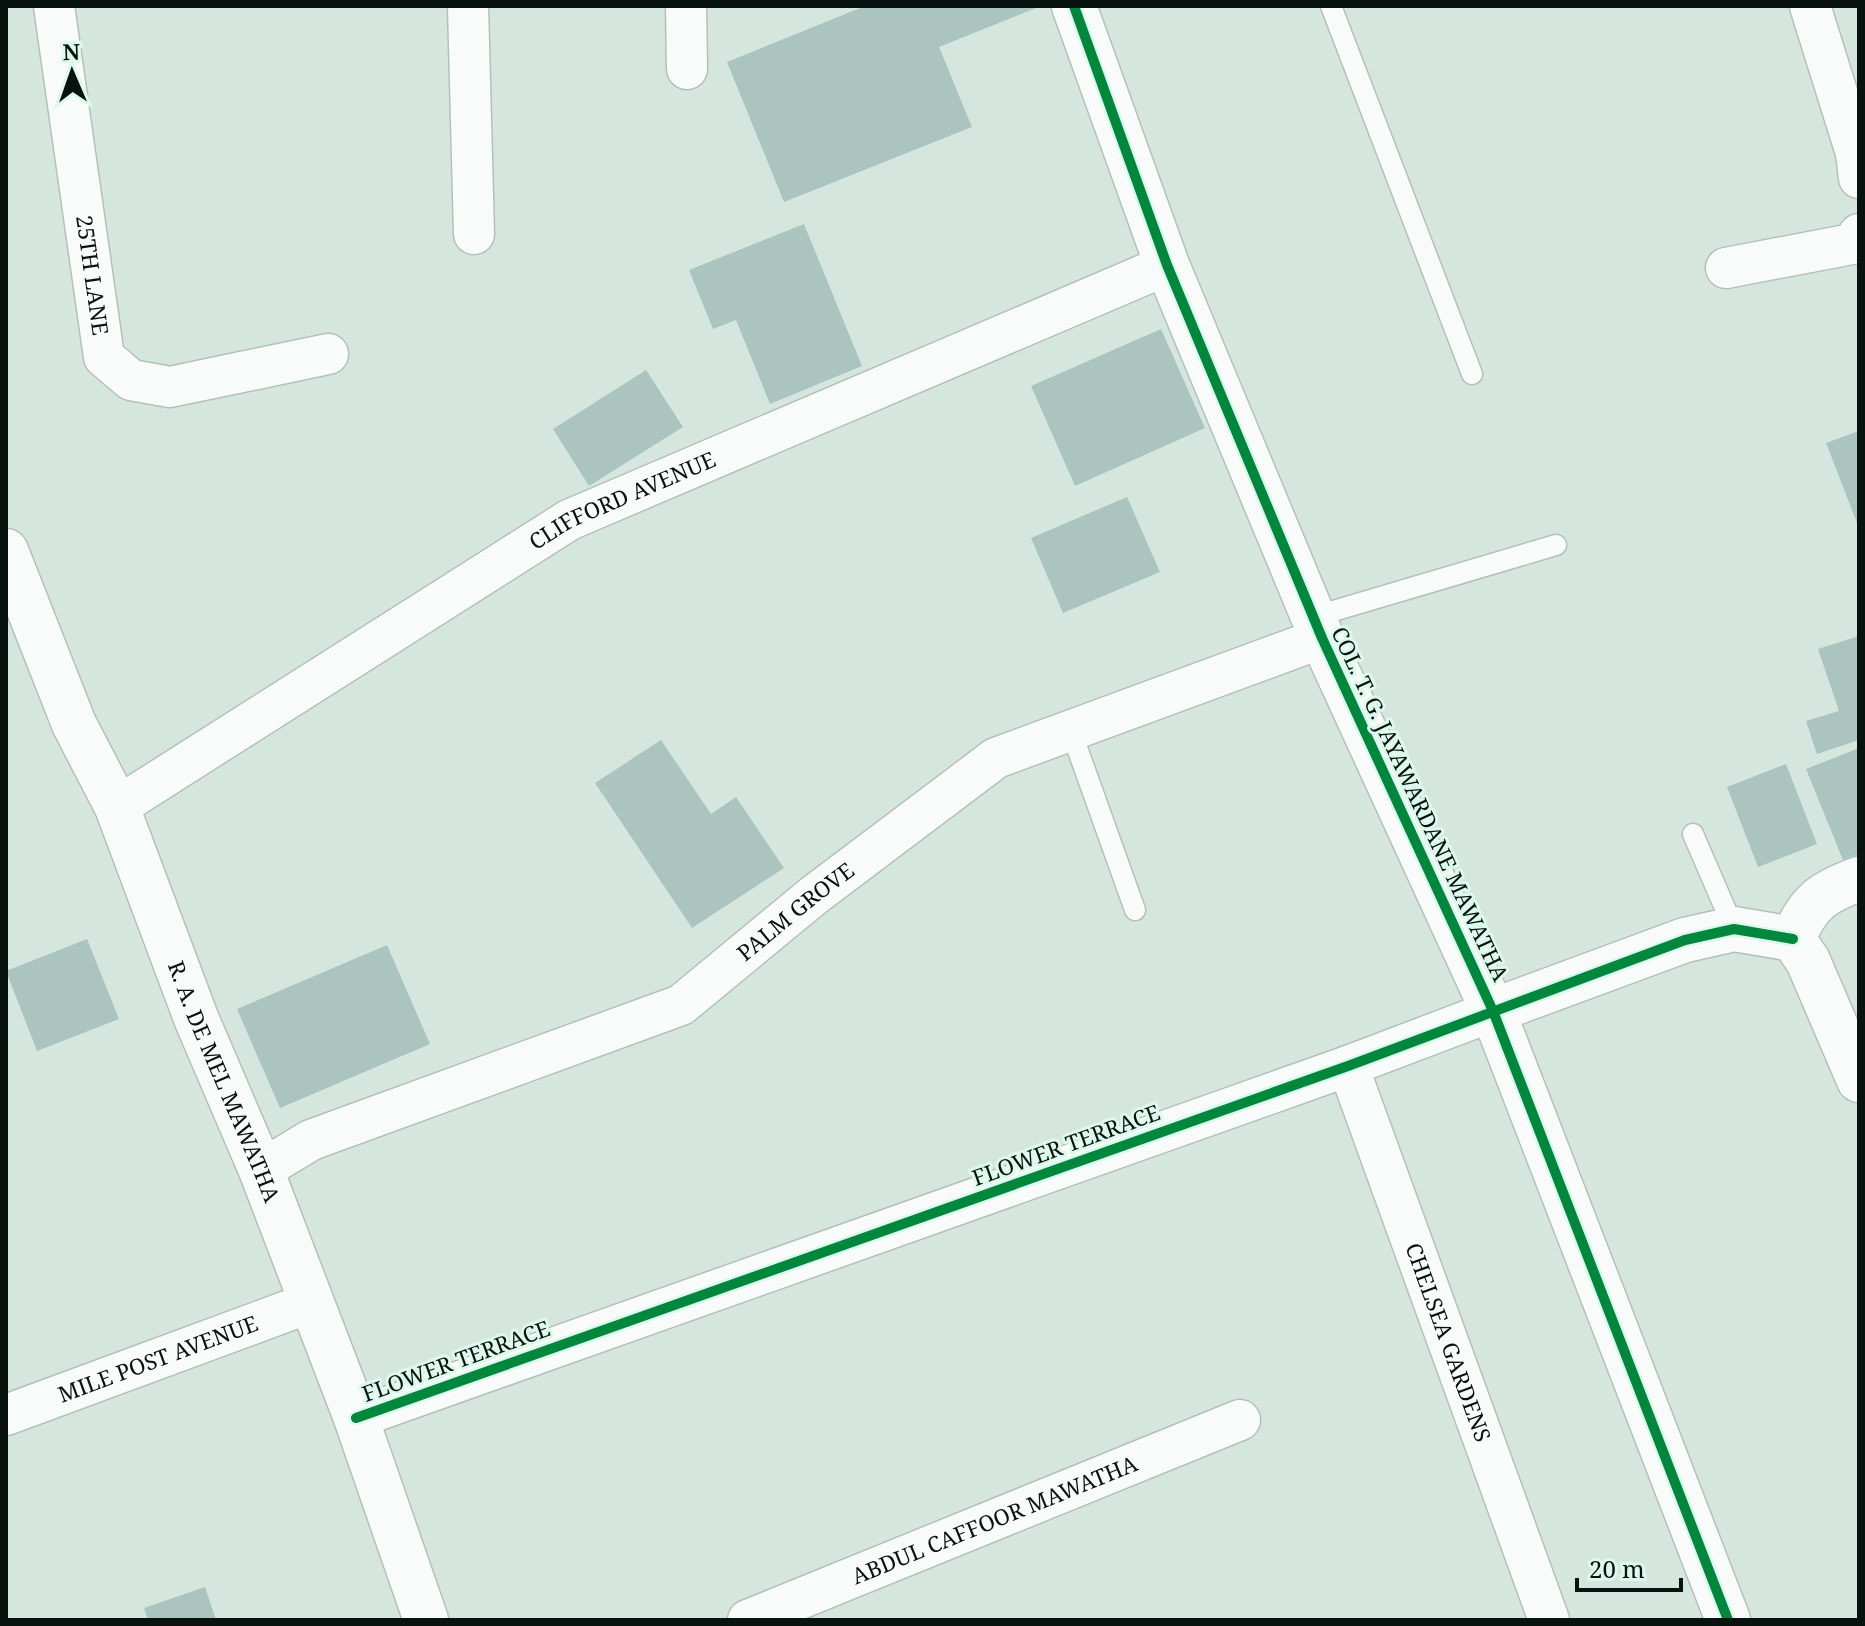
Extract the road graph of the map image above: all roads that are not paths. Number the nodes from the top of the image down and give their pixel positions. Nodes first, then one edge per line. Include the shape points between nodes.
1 (54, 6) edge
2 (468, 6) edge
3 (686, 6) edge
4 (1074, 6) edge
5 (1331, 6) edge
6 (1810, 6) edge
7 (687, 69) dead end
8 (1859, 178) edge
9 (474, 234) dead end
10 (1859, 234) edge
11 (1167, 265) junction
12 (1726, 268) dead end
13 (328, 354) dead end
14 (1472, 374) dead end
15 (1556, 545) dead end
16 (9, 570) edge
17 (1317, 628) junction
18 (1071, 731) junction
19 (117, 807) junction
20 (1693, 834) dead end
21 (1859, 879) edge
22 (1135, 910) dead end
23 (1734, 929) junction
24 (1793, 939) junction
25 (1493, 1011) junction
26 (1348, 1066) junction
27 (1859, 1080) edge
28 (261, 1170) junction
29 (309, 1303) junction
30 (6, 1415) edge
31 (356, 1418) junction
32 (1240, 1420) dead end
33 (814, 1609) edge
34 (426, 1620) edge
35 (748, 1620) edge
36 (1549, 1620) edge
37 (1728, 1620) edge

1 - 13 street, 25TH LANE via 104,357 131,380 170,387
2 - 9 street
3 - 7 street
4 - 11 main road, COL. T. G. JAYAWARDANE MAWATHA
5 - 14 lane
6 - 8 street
10 - 12 street via 1852,244
11 - 17 main road, COL. T. G. JAYAWARDANE MAWATHA
11 - 19 street, CLIFFORD AVENUE via 569,520
15 - 17 lane
16 - 19 main road, R. A. DE MEL MAWATHA via 74,724
17 - 18 street, PALM GROVE
17 - 25 main road, COL. T. G. JAYAWARDANE MAWATHA
18 - 22 lane
18 - 28 street, PALM GROVE via 996,758 813,896 681,1005 311,1140
19 - 28 main road, R. A. DE MEL MAWATHA via 196,1018
20 - 23 lane
21 - 24 main road via 1825,892 1801,918
23 - 24 main road, FLOWER TERRACE
23 - 25 main road, FLOWER TERRACE via 1685,940
24 - 27 main road via 1808,961
25 - 26 street, FLOWER TERRACE
25 - 37 main road, COL. T. G. JAYAWARDANE MAWATHA
26 - 31 street, FLOWER TERRACE
26 - 36 street, CHELSEA GARDENS
28 - 29 main road, R. A. DE MEL MAWATHA
29 - 30 street, MILE POST AVENUE
29 - 31 main road, R. A. DE MEL MAWATHA
31 - 34 main road, R. A. DE MEL MAWATHA
32 - 33 street, ABDUL CAFFOOR MAWATHA
33 - 35 street, ABDUL CAFFOOR MAWATHA

